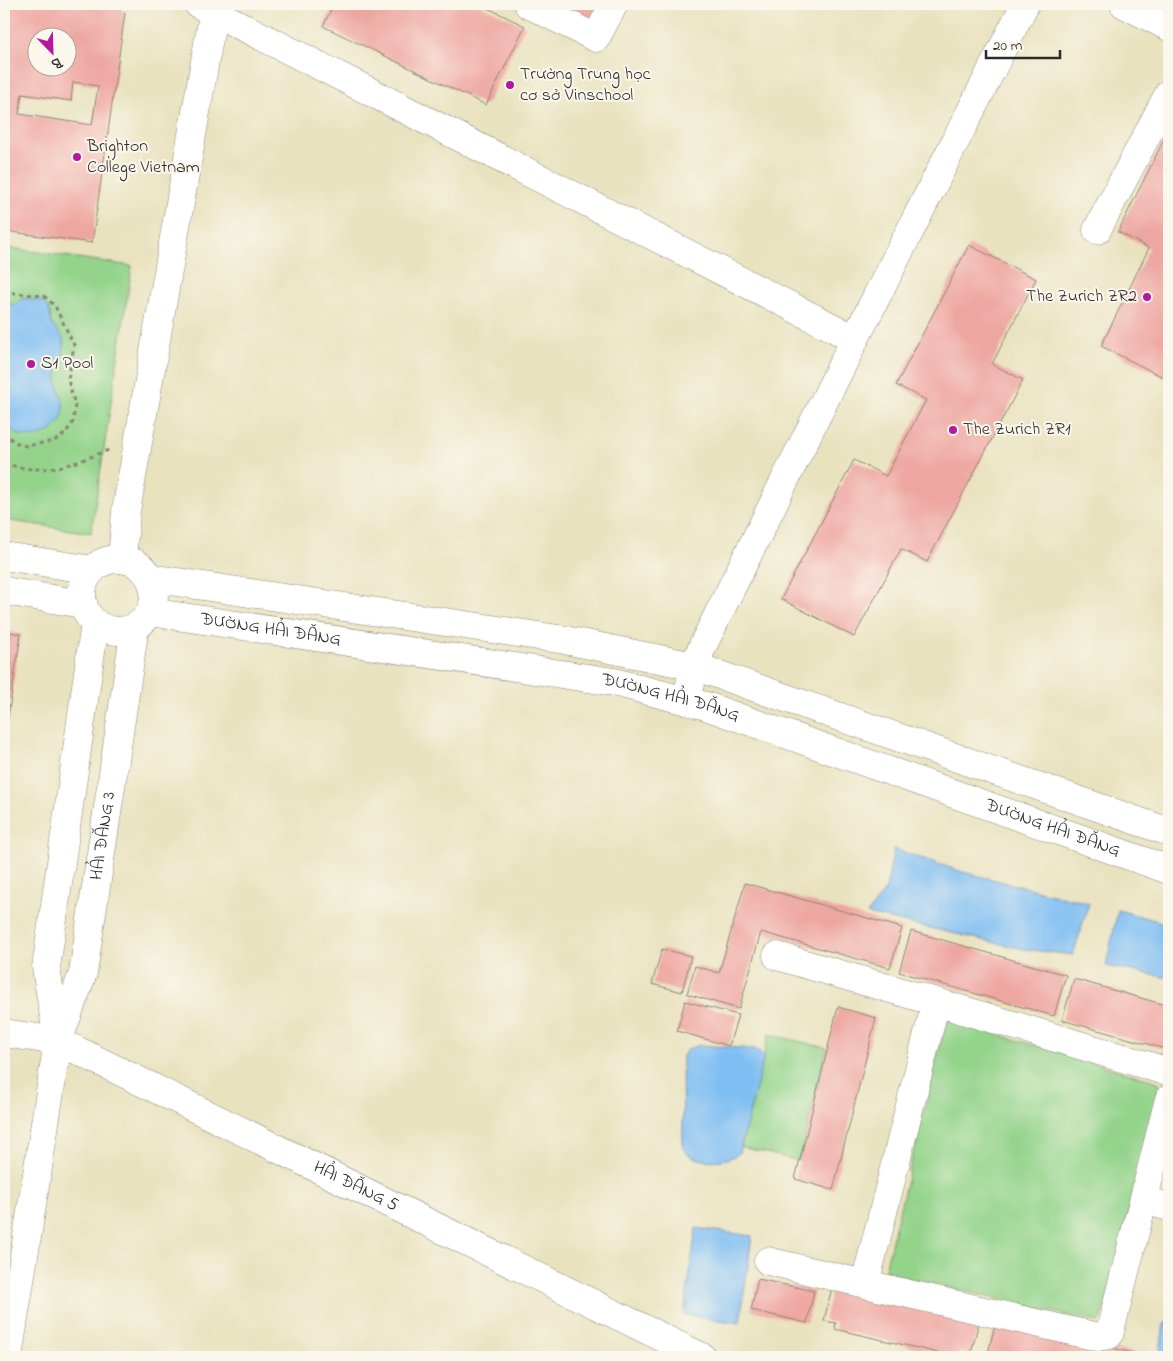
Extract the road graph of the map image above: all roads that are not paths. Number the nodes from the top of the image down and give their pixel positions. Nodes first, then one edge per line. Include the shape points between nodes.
1 (528, 4) edge
2 (614, 4) edge
3 (1025, 4) edge
4 (1124, 4) edge
5 (208, 6) edge
6 (1169, 27) edge
7 (1169, 93) edge
8 (1096, 230) dead end
9 (855, 338) junction
10 (4, 556) edge
11 (122, 559) junction
12 (92, 570) junction
13 (150, 578) junction
14 (4, 591) edge
15 (89, 614) junction
16 (142, 620) junction
17 (694, 666) junction
18 (686, 701) junction
19 (1169, 832) edge
20 (1169, 870) edge
21 (778, 956) dead end
22 (936, 1002) junction
23 (4, 1033) edge
24 (58, 1041) junction
25 (1169, 1072) edge
26 (1169, 1099) edge
27 (1157, 1204) edge
28 (768, 1261) dead end
29 (865, 1284) junction
30 (8, 1357) edge
31 (702, 1357) edge

1 - 2 street via 596,38
3 - 9 street
4 - 6 street
5 - 9 street
5 - 11 street via 126,511
7 - 8 street
9 - 17 street
10 - 12 street
11 - 12 street via 102,562
11 - 13 street via 137,564
12 - 15 street via 82,591
13 - 16 street via 155,594
13 - 17 street, ĐƯỜNG HẢI ĐĂNG via 565,640
14 - 15 street
15 - 16 street via 106,629 117,631
15 - 24 street, HẢI ĐĂNG 3 via 46,968
16 - 18 street, ĐƯỜNG HẢI ĐĂNG via 573,675
16 - 24 street, HẢI ĐĂNG 3 via 83,973
17 - 18 street
17 - 19 street, ĐƯỜNG HẢI ĐĂNG
18 - 20 street, ĐƯỜNG HẢI ĐĂNG
21 - 22 street
22 - 25 street
22 - 29 street
23 - 24 street, HẢI ĐĂNG 5
24 - 30 street, HẢI ĐĂNG 3
24 - 31 street, HẢI ĐĂNG 5
26 - 27 street
27 - 29 street via 1112,1330 1104,1337
28 - 29 street

